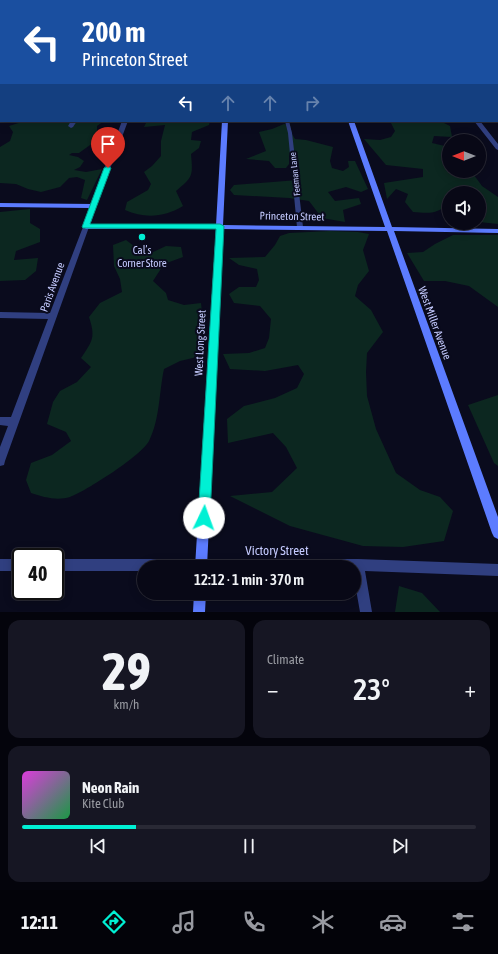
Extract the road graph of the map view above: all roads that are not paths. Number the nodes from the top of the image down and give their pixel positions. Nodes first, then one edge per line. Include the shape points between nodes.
1 (125, 122) edge
2 (225, 122) edge
3 (287, 122) edge
4 (350, 122) edge
5 (478, 122) edge
6 (498, 148) edge
7 (0, 205) edge
8 (93, 206) junction
9 (220, 226) junction
10 (86, 227) junction
11 (300, 227) junction
12 (389, 229) junction
13 (498, 231) edge
14 (0, 315) edge
15 (53, 316) junction
16 (0, 421) edge
17 (14, 422) junction
18 (0, 460) edge
19 (498, 533) edge
20 (201, 560) edge
21 (0, 565) edge
22 (12, 565) edge
23 (64, 565) edge
24 (361, 565) edge
25 (137, 566) edge
26 (498, 570) edge
27 (361, 583) edge
28 (200, 600) edge
29 (199, 612) edge
30 (366, 612) edge

1 - 8 street, Paris Avenue
2 - 9 street, West Long Street
3 - 11 lane, Feeman Lane
4 - 12 street, West Miller Avenue
5 - 6 street
7 - 8 street
8 - 10 street, Paris Avenue
9 - 10 street, Princeton Street
9 - 11 street, Princeton Street
9 - 20 street, West Long Street
10 - 15 street, Paris Avenue
11 - 12 street, Princeton Street
12 - 13 street, Princeton Street
12 - 19 street, West Miller Avenue
14 - 15 street
15 - 17 street, Paris Avenue
16 - 17 street
17 - 18 street, Paris Avenue
21 - 22 street
23 - 25 street, Victory Street
24 - 26 street, Victory Street
27 - 30 street
28 - 29 street

